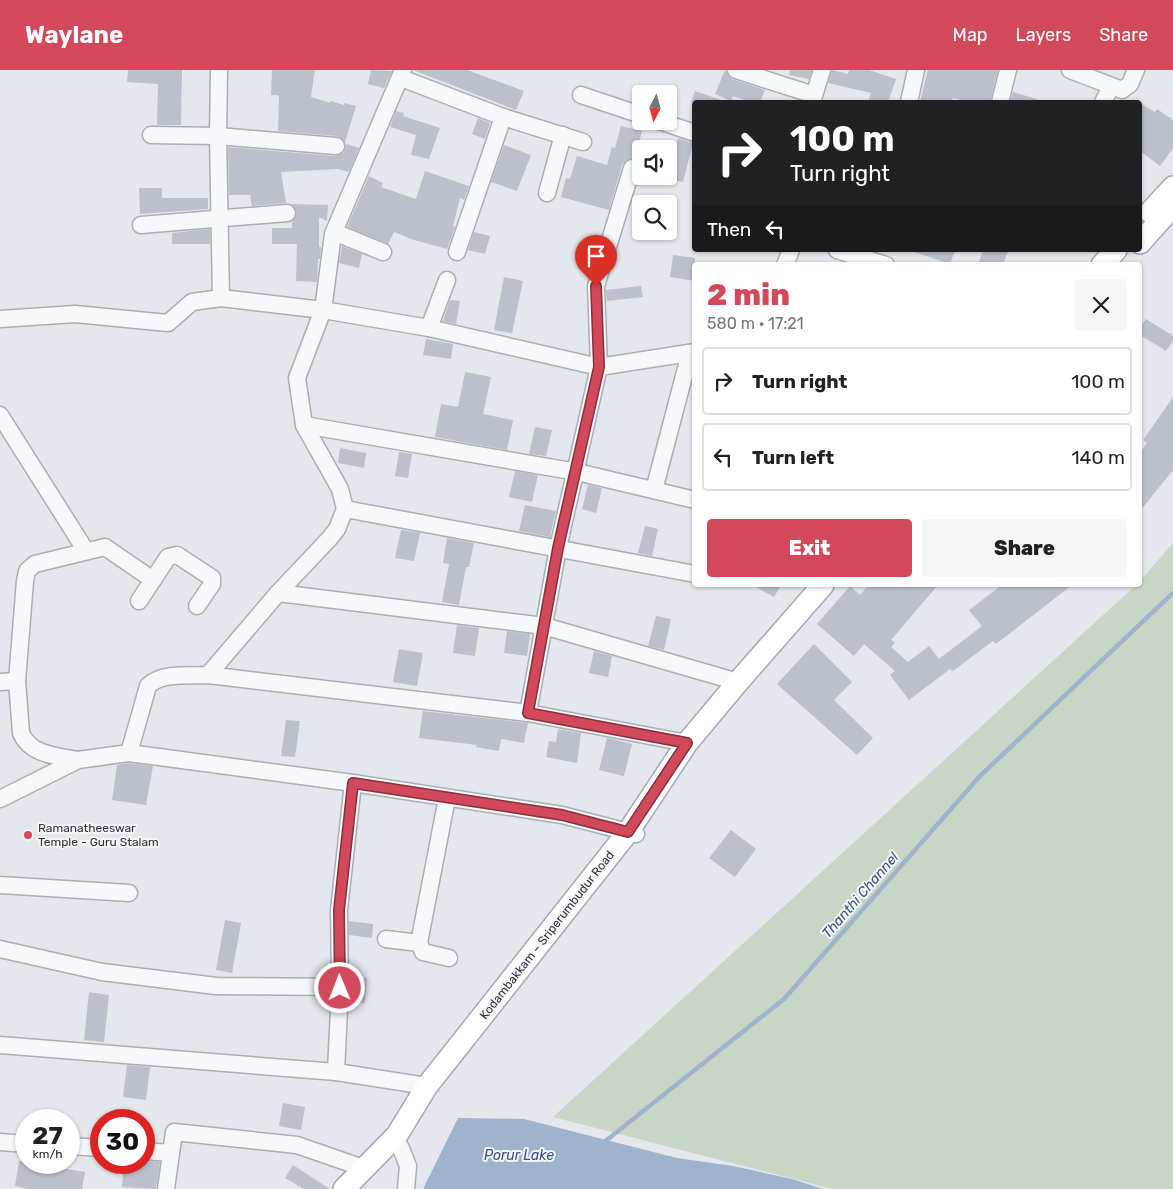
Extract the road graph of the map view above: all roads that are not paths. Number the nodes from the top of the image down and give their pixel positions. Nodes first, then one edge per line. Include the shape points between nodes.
1 (219, 70) edge
2 (736, 70) edge
3 (822, 70) edge
4 (916, 70) edge
5 (1008, 70) edge
6 (1070, 70) edge
7 (1136, 70) edge
8 (402, 74) edge
9 (1111, 87) junction
10 (581, 96) dead end
11 (813, 99) edge
12 (908, 100) edge
13 (1000, 100) edge
14 (1104, 100) edge
15 (632, 112) edge
16 (503, 118) junction
17 (678, 127) edge
18 (692, 132) edge
19 (151, 135) dead end
20 (563, 135) junction
21 (218, 136) junction
22 (583, 142) dead end
23 (336, 146) dead end
24 (632, 168) dead end
25 (1173, 186) edge
26 (547, 193) dead end
27 (1173, 206) edge
28 (287, 213) dead end
29 (219, 217) junction
30 (1142, 221) edge
31 (140, 225) dead end
32 (334, 232) junction
33 (1142, 241) edge
34 (384, 252) dead end
35 (457, 252) dead end
36 (854, 252) edge
37 (1114, 252) edge
38 (1132, 252) edge
39 (872, 254) edge
40 (882, 262) edge
41 (1105, 262) edge
42 (1123, 262) edge
43 (447, 280) dead end
44 (221, 298) junction
45 (323, 310) junction
46 (0, 319) edge
47 (428, 328) junction
48 (692, 353) edge
49 (599, 367) junction
50 (0, 415) edge
51 (304, 425) junction
52 (577, 472) junction
53 (654, 490) junction
54 (692, 499) edge
55 (345, 509) junction
56 (558, 548) junction
57 (86, 551) junction
58 (692, 573) edge
59 (153, 580) junction
60 (821, 587) edge
61 (837, 587) edge
62 (278, 593) junction
63 (139, 601) dead end
64 (197, 606) dead end
65 (544, 626) junction
66 (208, 674) junction
67 (17, 681) junction
68 (0, 682) edge
69 (738, 682) junction
70 (528, 713) junction
71 (687, 743) junction
72 (129, 753) junction
73 (78, 760) junction
74 (353, 783) junction
75 (447, 798) junction
76 (0, 799) edge
77 (633, 833) junction
78 (0, 885) edge
79 (129, 893) dead end
80 (386, 939) dead end
81 (419, 943) junction
82 (0, 949) edge
83 (450, 958) dead end
84 (340, 988) junction
85 (0, 1045) edge
86 (457, 1060) junction
87 (336, 1072) junction
88 (427, 1086) junction
89 (0, 1142) edge
90 (15, 1143) edge
91 (400, 1146) junction
92 (155, 1152) edge
93 (171, 1153) junction
94 (364, 1179) edge
95 (166, 1189) edge
96 (344, 1189) edge
97 (406, 1189) edge

1 - 21 street
2 - 11 street
3 - 11 street
4 - 12 street
5 - 13 street
6 - 9 street
7 - 9 street via 1126,88
8 - 16 street
8 - 32 street
9 - 14 street
10 - 15 street
16 - 20 street
16 - 35 street
17 - 18 street
19 - 21 street
20 - 22 street
20 - 26 street
21 - 23 street
21 - 29 street
24 - 49 street via 596,286
25 - 30 main road
27 - 33 main road
28 - 29 street
29 - 31 street
29 - 44 street
32 - 34 street
32 - 45 street
36 - 39 street
37 - 41 main road
38 - 42 main road
39 - 40 street
43 - 47 street
44 - 45 street
44 - 46 street via 192,302 168,323 75,314
45 - 47 street
45 - 51 street via 297,378
47 - 49 street
48 - 49 street
48 - 53 street
49 - 52 street
50 - 57 street
51 - 52 street
51 - 55 street via 340,489
52 - 53 street
52 - 56 street
53 - 54 street
55 - 56 street
55 - 62 street via 337,529
56 - 58 street
56 - 65 street
57 - 59 street via 110,549
57 - 67 street via 35,564 27,571
59 - 63 street
59 - 64 street via 168,557 181,556 212,578 212,584
60 - 69 main road, Kodambakkam – Sriperumbudur Road
61 - 77 main road, Kodambakkam – Sriperumbudur Road via 755,678
62 - 65 street
62 - 66 street
65 - 69 street
65 - 70 street
66 - 70 street
66 - 72 street via 154,680 144,694
67 - 68 street
67 - 73 street via 24,741 36,750
69 - 71 main road, Kodambakkam – Sriperumbudur Road
70 - 71 street
71 - 77 main road, Kodambakkam – Sriperumbudur Road
72 - 73 street
72 - 74 street
73 - 76 street
74 - 75 street
74 - 84 street via 339,910
75 - 77 street via 562,815
75 - 81 street
77 - 86 main road, Kodambakkam – Sriperumbudur Road
78 - 79 street
80 - 81 street
81 - 83 street via 423,952
82 - 84 street via 102,972 216,986
84 - 87 street
85 - 87 street
86 - 88 main road, Kodambakkam – Sriperumbudur Road
86 - 91 main road, Kodambakkam – Sriperumbudur Road
87 - 88 street
88 - 94 main road, Kodambakkam – Sriperumbudur Road via 397,1135
89 - 90 street
91 - 94 main road, Kodambakkam – Sriperumbudur Road via 374,1178
91 - 97 street via 408,1166
92 - 93 street
93 - 94 street via 174,1132 297,1145
93 - 95 street
94 - 96 main road, Kodambakkam – Sriperumbudur Road

